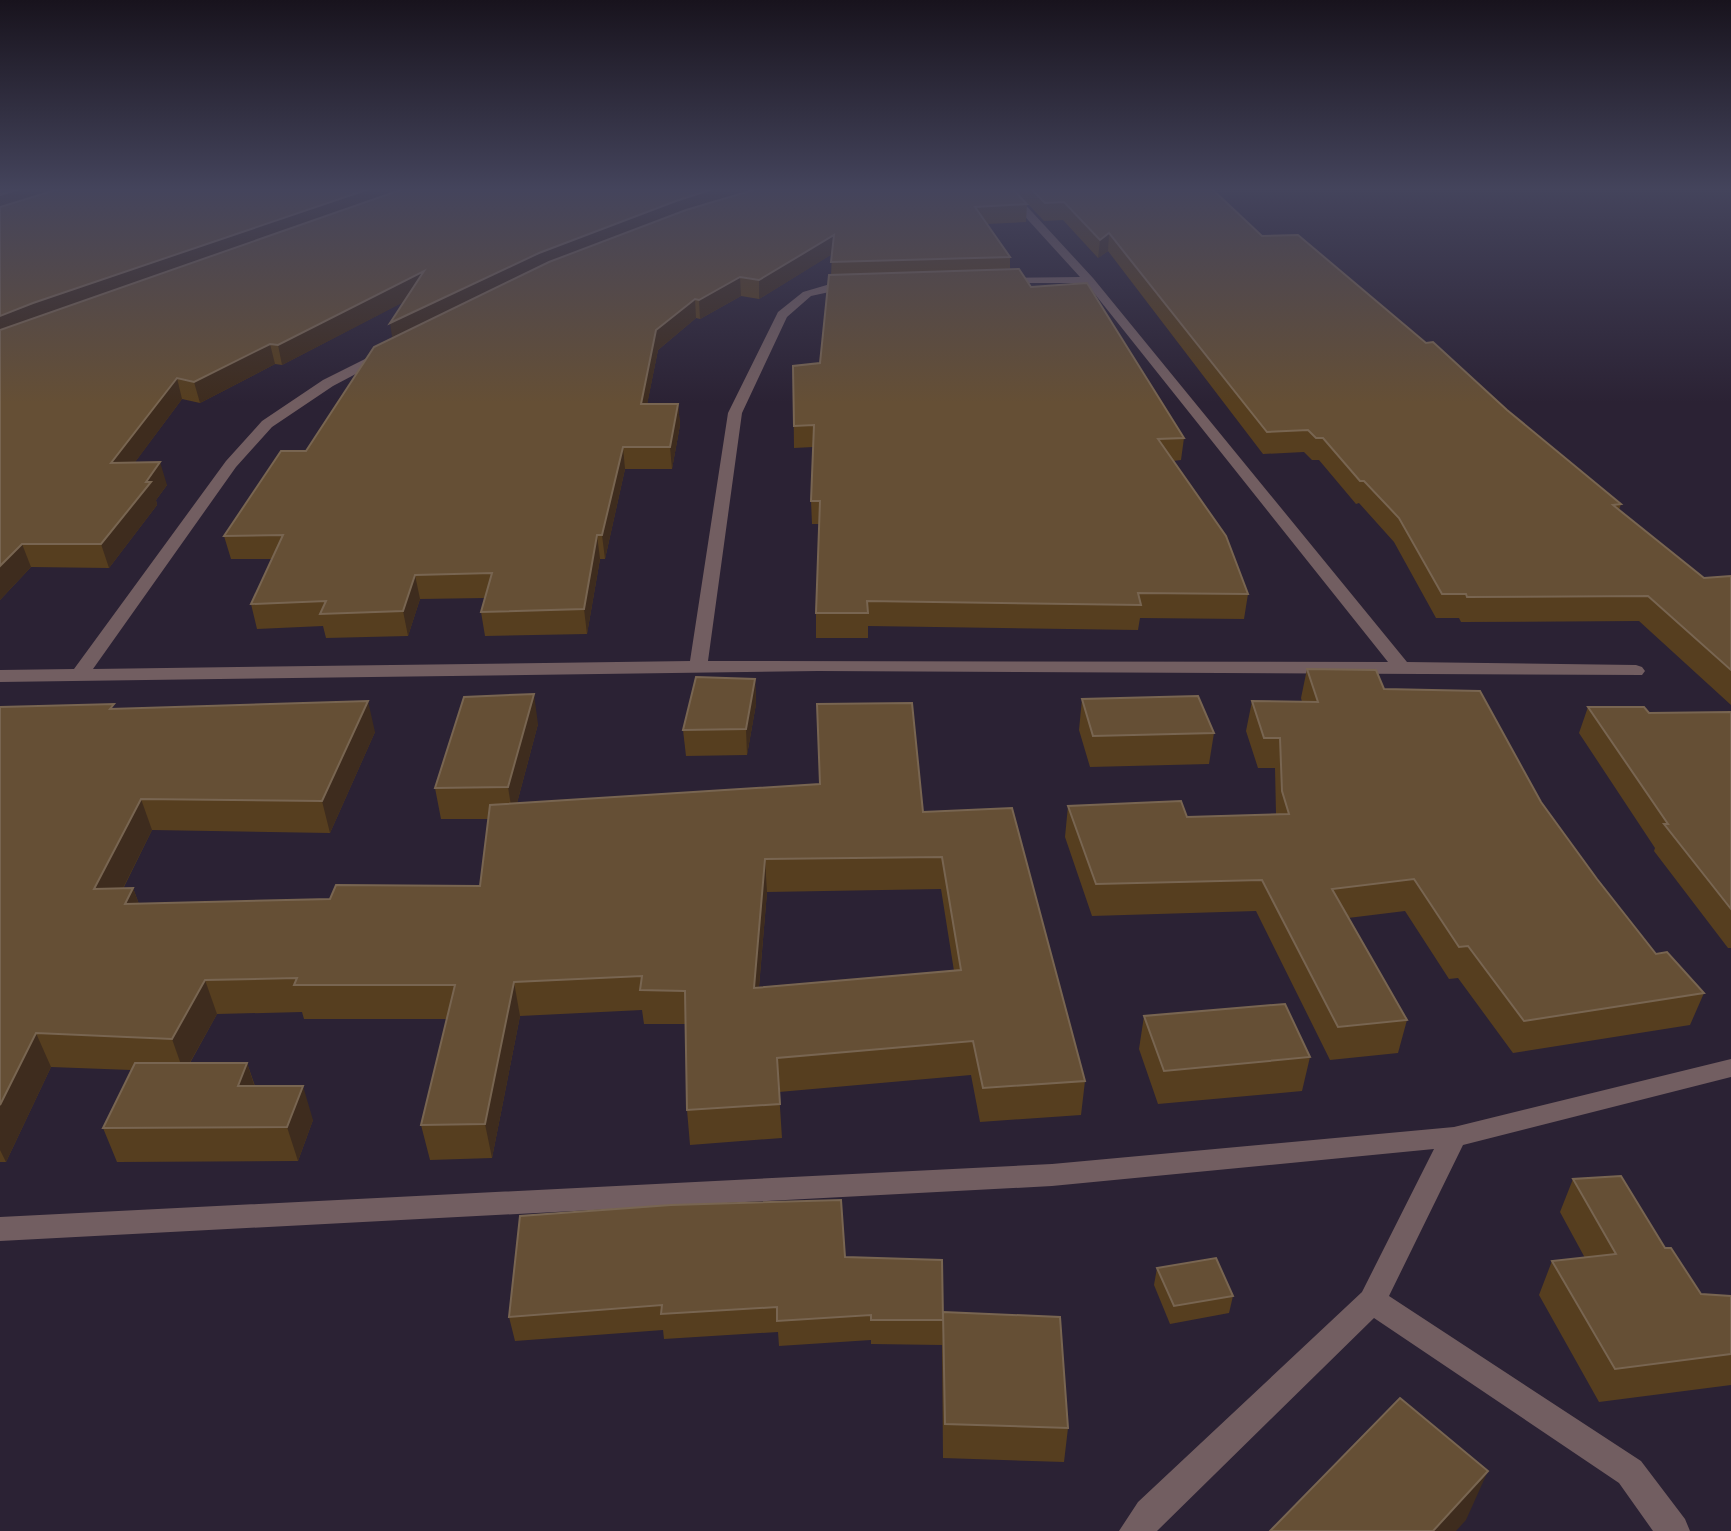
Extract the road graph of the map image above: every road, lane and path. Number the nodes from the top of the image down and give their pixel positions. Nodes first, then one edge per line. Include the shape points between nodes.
1 (1070, 259) edge
2 (1089, 280) junction
3 (979, 281) edge
4 (873, 283) edge
5 (394, 349) edge
6 (1401, 667) junction
7 (698, 668) junction
8 (1636, 671) dead end
9 (79, 675) junction
10 (0, 676) edge
11 (1731, 1068) edge
12 (1454, 1137) junction
13 (0, 1229) edge
14 (1372, 1301) junction
15 (1136, 1531) edge
16 (1673, 1531) edge

1 - 2 street
2 - 3 street
2 - 6 street
4 - 7 street via 807,294 782,315 735,413
5 - 9 street via 328,383 267,424 231,464
6 - 7 street
6 - 8 street
7 - 9 street
9 - 10 street
11 - 12 street
12 - 13 street via 1052,1175
12 - 14 street
14 - 15 street
14 - 16 street via 1630,1472

